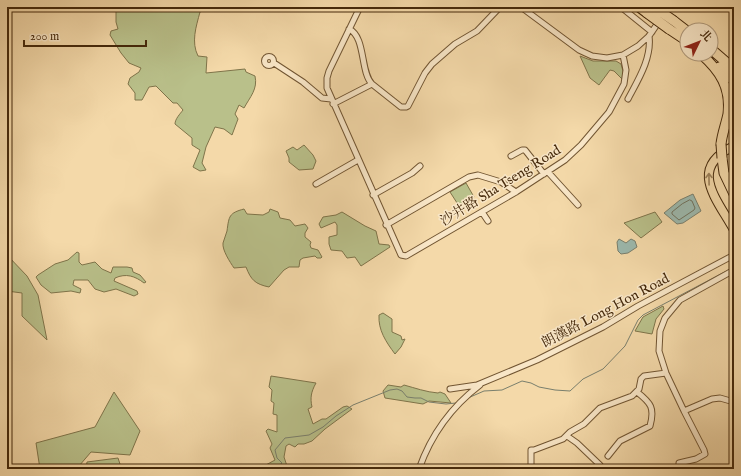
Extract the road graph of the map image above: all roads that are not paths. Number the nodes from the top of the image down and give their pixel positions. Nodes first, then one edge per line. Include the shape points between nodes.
1 (360, 7) edge
2 (500, 7) edge
3 (521, 7) edge
4 (621, 7) edge
5 (639, 7) edge
6 (669, 7) edge
7 (651, 10) edge
8 (672, 25) junction
9 (349, 28) junction
10 (679, 28) edge
11 (679, 32) edge
12 (650, 34) junction
13 (623, 55) junction
14 (719, 56) edge
15 (709, 62) edge
16 (712, 62) edge
17 (274, 63) dead end
18 (734, 69) edge
19 (734, 80) edge
20 (372, 84) junction
21 (628, 99) dead end
22 (332, 102) junction
23 (734, 146) edge
24 (511, 156) dead end
25 (358, 160) junction
26 (420, 166) dead end
27 (546, 173) junction
28 (316, 184) dead end
29 (516, 192) junction
30 (734, 194) edge
31 (373, 195) junction
32 (578, 205) dead end
33 (482, 212) junction
34 (724, 214) junction
35 (488, 221) dead end
36 (734, 221) edge
37 (386, 225) junction
38 (734, 230) edge
39 (734, 254) edge
40 (734, 270) edge
41 (666, 373) junction
42 (485, 381) junction
43 (450, 389) dead end
44 (636, 392) junction
45 (734, 402) edge
46 (684, 411) junction
47 (567, 436) junction
48 (608, 456) dead end
49 (600, 465) dead end
50 (419, 469) edge
51 (531, 469) edge
52 (679, 469) edge

1 - 9 street
2 - 20 street via 478,31 455,44 432,64 408,106 401,107
3 - 13 street via 583,52 602,58
4 - 12 street
5 - 7 highway
6 - 12 street
7 - 8 highway, bridge
8 - 10 highway
8 - 11 highway
9 - 20 street via 354,31 367,76
9 - 22 street via 327,74 327,88
12 - 13 street via 633,50
12 - 21 street via 645,65
13 - 27 street, 沙井路 Sha Tseng Road via 625,81 610,110 581,145
14 - 18 highway
15 - 30 highway, bridge via 720,75 727,92 728,115 721,144 724,173
16 - 19 highway
17 - 22 street via 322,98
20 - 22 street
22 - 25 street
34 -> 23 main road via 711,190 709,174 716,157
24 - 27 street via 525,150
25 - 28 street
25 - 31 street
26 - 31 street
27 - 29 street, 沙井路 Sha Tseng Road
27 - 32 street
29 - 33 street, 沙井路 Sha Tseng Road
29 - 37 street via 501,182 478,175 469,177
31 - 37 street
33 - 35 street
33 - 37 street, 沙井路 Sha Tseng Road via 406,256 400,255
34 - 36 main road
34 - 38 main road
39 - 42 street, 朗漢路 Long Hon Road via 604,327 537,360
40 - 41 street via 680,300 664,318 660,331 659,351
41 - 44 street via 644,376
41 - 46 street
42 - 43 street, 朗漢路 Long Hon Road via 477,385
42 - 50 street, 朗漢路 Long Hon Road via 444,420 425,452
44 - 47 street via 632,396 600,408
44 - 48 street via 650,405 653,414 650,426 620,441
45 - 46 street via 720,398 712,399
46 - 52 street via 705,454 679,463
47 - 49 street
47 - 51 street via 563,440 531,450

